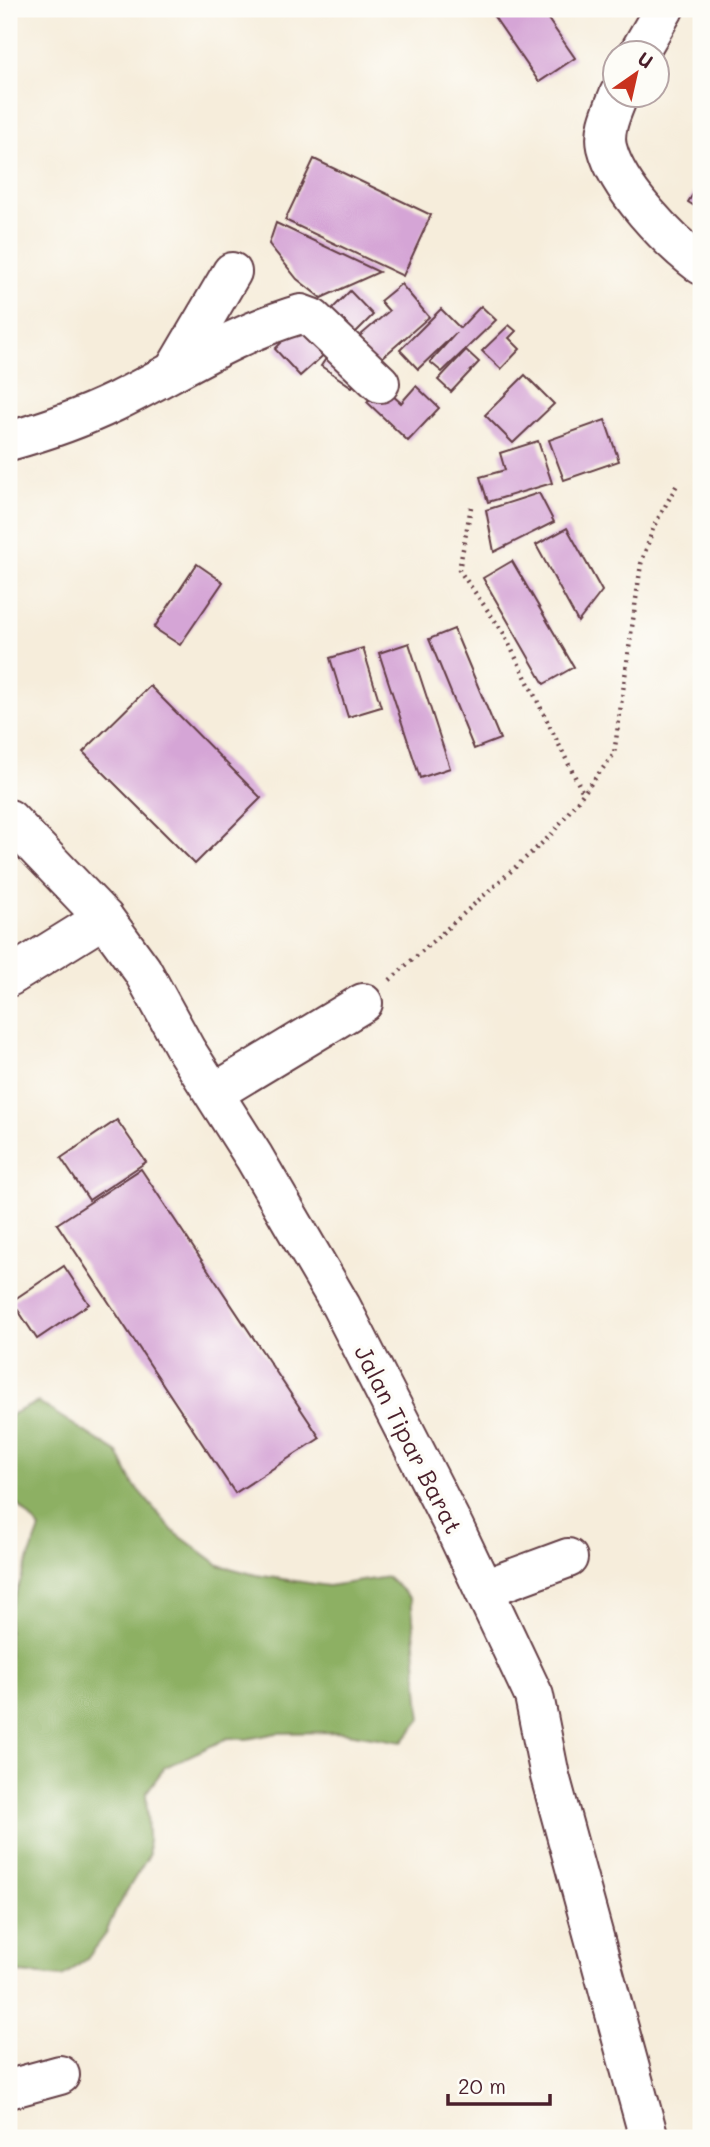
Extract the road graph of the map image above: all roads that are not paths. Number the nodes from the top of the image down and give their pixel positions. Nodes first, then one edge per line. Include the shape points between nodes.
1 (664, 9) edge
2 (647, 38) edge
3 (613, 108) edge
4 (701, 265) edge
5 (232, 272) dead end
6 (176, 367) junction
7 (380, 383) dead end
8 (9, 441) edge
9 (9, 819) edge
10 (104, 918) junction
11 (9, 977) edge
12 (363, 1003) road end
13 (214, 1093) junction
14 (568, 1558) dead end
15 (484, 1589) junction
16 (60, 2075) dead end
17 (9, 2089) edge
18 (649, 2138) edge

1 - 2 street
3 - 4 street via 607,145 617,169 646,212 675,245
5 - 6 street
6 - 7 street via 306,314
6 - 8 street via 114,402
9 - 10 street, Jalan Tipar Barat
10 - 11 street
10 - 13 street, Jalan Tipar Barat via 142,970
12 - 13 street
13 - 15 street, Jalan Tipar Barat via 341,1306
14 - 15 street
15 - 18 street, Jalan Tipar Barat via 534,1696 550,1776
16 - 17 street

